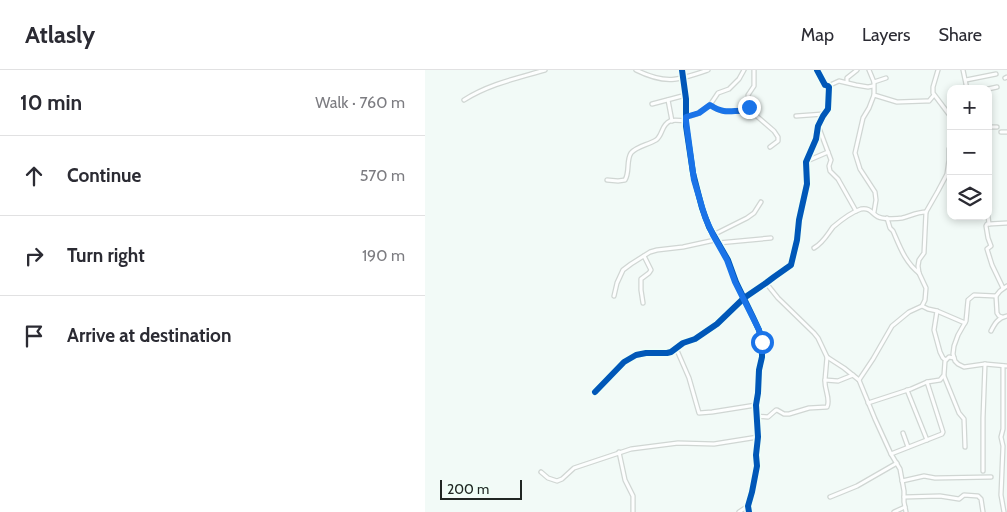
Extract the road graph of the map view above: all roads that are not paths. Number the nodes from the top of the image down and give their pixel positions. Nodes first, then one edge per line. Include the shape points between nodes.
1 (545, 70) edge
2 (636, 70) edge
3 (682, 70) edge
4 (709, 70) edge
5 (744, 70) edge
6 (754, 70) edge
7 (817, 70) edge
8 (857, 70) edge
9 (869, 70) edge
10 (938, 70) edge
11 (963, 70) edge
12 (996, 74) dead end
13 (683, 78) junction
14 (886, 78) dead end
15 (965, 80) junction
16 (847, 82) junction
17 (873, 84) junction
18 (966, 85) edge
19 (829, 86) junction
20 (997, 87) dead end
21 (992, 89) edge
22 (686, 95) junction
23 (874, 95) junction
24 (934, 95) junction
25 (465, 100) dead end
26 (668, 100) junction
27 (652, 104) dead end
28 (710, 105) junction
29 (947, 110) edge
30 (750, 111) junction
31 (825, 114) junction
32 (796, 116) dead end
33 (686, 119) junction
34 (672, 121) junction
35 (818, 126) junction
36 (992, 127) edge
37 (997, 127) dead end
38 (1001, 132) dead end
39 (1007, 132) edge
40 (769, 147) dead end
41 (828, 152) junction
42 (806, 162) junction
43 (947, 172) edge
44 (607, 180) dead end
45 (761, 202) dead end
46 (856, 211) junction
47 (925, 212) junction
48 (874, 214) junction
49 (887, 218) junction
50 (988, 220) edge
51 (989, 224) junction
52 (1007, 224) edge
53 (713, 235) junction
54 (771, 238) dead end
55 (716, 242) junction
56 (814, 248) dead end
57 (644, 256) junction
58 (919, 273) junction
59 (766, 283) junction
60 (1005, 287) edge
61 (614, 296) dead end
62 (996, 296) junction
63 (744, 298) junction
64 (643, 303) dead end
65 (922, 306) junction
66 (937, 311) junction
67 (1007, 316) edge
68 (1002, 317) junction
69 (965, 323) junction
70 (991, 331) dead end
71 (676, 348) junction
72 (827, 357) junction
73 (950, 357) junction
74 (985, 364) junction
75 (1005, 366) edge
76 (853, 375) junction
77 (944, 375) junction
78 (825, 380) junction
79 (859, 380) junction
80 (927, 382) junction
81 (907, 390) junction
82 (595, 392) dead end
83 (868, 403) junction
84 (756, 406) junction
85 (756, 416) junction
86 (903, 432) dead end
87 (758, 437) junction
88 (927, 440) junction
89 (909, 447) junction
90 (965, 447) dead end
91 (619, 452) junction
92 (891, 454) junction
93 (897, 463) junction
94 (1005, 469) edge
95 (983, 471) dead end
96 (541, 472) dead end
97 (991, 477) dead end
98 (902, 480) junction
99 (830, 497) dead end
100 (904, 497) junction
101 (748, 506) junction
102 (905, 507) junction
103 (633, 512) edge
104 (739, 512) edge
105 (749, 512) edge
106 (894, 512) edge
107 (906, 512) edge
108 (983, 512) edge
109 (1004, 512) edge

1 - 25 street via 495,85
2 - 13 street via 665,80
3 - 13 street
4 - 13 street
5 - 28 street via 738,80 729,89 718,93
6 - 30 street via 754,86 748,95
7 - 19 street via 825,85
8 - 16 street via 847,78
9 - 17 street
10 - 24 street
11 - 15 street
12 - 15 street
13 - 22 street
14 - 17 street
15 - 18 street
16 - 17 street via 863,86
16 - 19 street via 839,81
17 - 23 street
19 - 31 street
20 - 21 street
22 - 26 street
22 - 33 street
23 - 24 street via 897,102 929,101
23 - 48 street via 863,118 855,154 860,169 875,192
24 - 29 street
26 - 27 street
26 - 34 street
28 - 30 street via 721,111
28 - 33 street
30 - 40 street via 779,137
31 - 32 street
31 - 35 street
33 - 34 street
33 - 53 street via 694,180
34 - 44 street via 664,126 656,140 631,154 625,180
35 - 41 street
35 - 42 street
36 - 37 street
38 - 39 street
41 - 42 street
41 - 46 street via 830,171
42 - 59 street via 807,184 792,263
43 - 47 street
45 - 53 street via 755,213
46 - 48 street via 864,208
46 - 56 street
47 - 49 street
47 - 58 street via 925,252 919,260
48 - 49 street
49 - 58 street via 903,255
50 - 51 street
51 - 52 street
51 - 60 street via 986,225 991,246 987,249
53 - 55 street
54 - 55 street
55 - 57 street via 657,250
55 - 63 street
57 - 61 street via 623,270
57 - 64 street via 651,270 641,279
58 - 65 street via 926,288
59 - 63 street
59 - 72 street via 811,328
60 - 62 street
62 - 68 street via 997,313
62 - 69 street via 969,298
63 - 71 street via 717,324
63 - 84 street via 762,342
65 - 66 street
65 - 79 street via 892,326
66 - 69 street
66 - 73 street via 934,330 940,352 943,358
67 - 68 street
68 - 70 street via 994,323
69 - 73 street
71 - 82 street via 667,353 646,353 627,360
71 - 84 street via 699,412
72 - 76 street
72 - 78 street
73 - 74 street via 964,367
73 - 77 street
74 - 75 street
74 - 95 street
75 - 94 street via 1001,437
76 - 78 street via 838,381
76 - 79 street
77 - 80 street via 940,380
77 - 90 street via 964,419
78 - 85 street via 827,407 789,414 775,410 768,417
79 - 83 street
80 - 81 street
80 - 88 street via 943,432
81 - 83 street
81 - 88 street
83 - 92 street
84 - 85 street
85 - 87 street
86 - 89 street
87 - 91 street
87 - 101 street via 756,471
88 - 89 street
89 - 92 street
91 - 96 street via 574,468 557,481
91 - 103 street via 633,496
92 - 93 street
93 - 98 street
93 - 99 street
94 - 109 street via 1001,495
97 - 98 street via 925,476
98 - 100 street
100 - 102 street
100 - 108 street via 959,499 965,495 978,496
101 - 104 street
101 - 105 street
102 - 106 street
102 - 107 street

